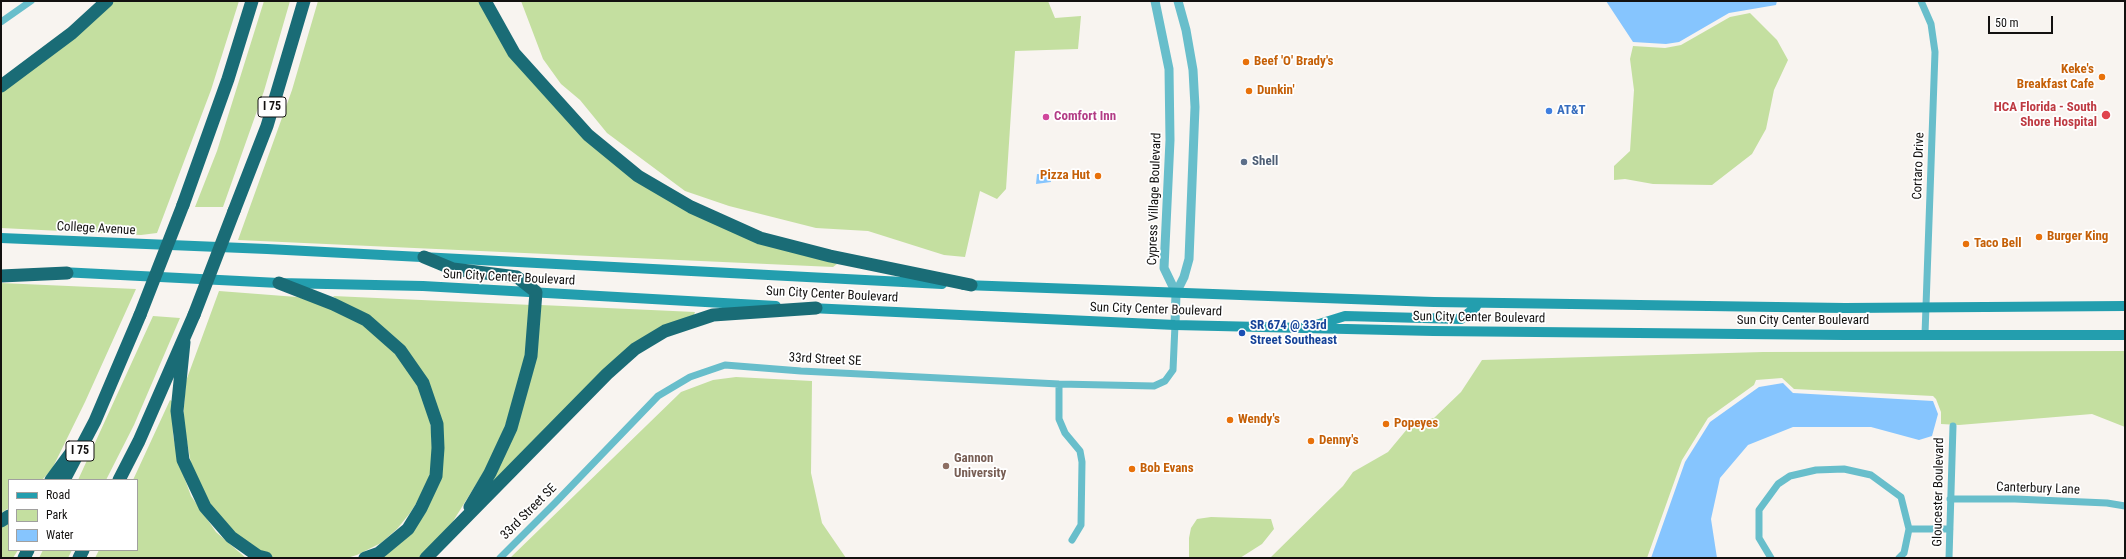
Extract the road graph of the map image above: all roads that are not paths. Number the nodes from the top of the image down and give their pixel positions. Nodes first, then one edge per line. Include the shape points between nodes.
1 (31, 1) edge
2 (107, 1) edge
3 (252, 1) edge
4 (304, 1) edge
5 (485, 1) edge
6 (1155, 1) edge
7 (1178, 1) edge
8 (1922, 1) edge
9 (1, 22) edge
10 (1, 86) edge
11 (1, 238) edge
12 (190, 246) joint
13 (424, 257) junction
14 (1, 270) edge
15 (67, 272) junction
16 (1, 276) edge
17 (279, 283) junction
18 (971, 285) junction
19 (536, 292) junction
20 (1176, 293) junction
21 (1478, 303) junction
22 (2125, 306) edge
23 (816, 308) junction
24 (1925, 308) junction
25 (1175, 325) junction
26 (1308, 328) junction
27 (1925, 334) junction
28 (2125, 334) edge
29 (184, 342) junction
30 (1059, 384) junction
31 (95, 421) junction
32 (1953, 426) dead end
33 (51, 479) edge
34 (65, 479) edge
35 (119, 479) edge
36 (1950, 499) junction
37 (2125, 506) edge
38 (458, 525) junction
39 (1909, 529) junction
40 (1950, 529) junction
41 (1072, 540) dead end
42 (266, 558) edge
43 (365, 558) edge
44 (426, 558) edge
45 (500, 558) edge
46 (1770, 558) edge
47 (1899, 558) edge
48 (1950, 558) edge

1 - 9 street
2 - 10 highway via 72,33
3 - 31 highway, I 75, bridge via 228,79 182,205 140,315
4 - 29 highway, I 75, bridge via 266,126
5 - 18 highway via 514,53 588,135 638,176 691,207 760,238 830,256
6 - 20 street, Cypress Village Boulevard via 1169,69 1170,140 1164,268
7 - 20 street via 1193,70 1195,107 1189,259
8 - 24 street, Cortaro Drive via 1931,24 1935,52
11 - 12 main road, College Avenue
12 - 13 main road, Sun City Center Boulevard
13 - 18 main road, Sun City Center Boulevard
13 - 19 highway via 453,269 517,276
14 - 15 main road
15 - 16 highway
15 - 17 main road, Sun City Center Boulevard
17 - 19 main road, Sun City Center Boulevard via 422,286
17 - 43 highway via 366,320 400,350 423,383 437,424 436,476 422,508 408,529 379,553
18 - 20 main road, Sun City Center Boulevard
19 - 23 main road, Sun City Center Boulevard
19 - 38 highway via 531,356 511,428 490,473
20 - 21 main road, Sun City Center Boulevard
20 - 25 street
21 - 24 main road, Sun City Center Boulevard
21 - 26 main road via 1461,319 1345,316
22 - 24 main road, Sun City Center Boulevard
23 - 25 main road, Sun City Center Boulevard
23 - 38 highway via 713,315 665,331 635,349 607,374
24 - 27 street, Cortaro Drive
25 - 26 main road, Sun City Center Boulevard
25 - 30 street, 33rd Street SE via 1173,370 1165,380 1154,386
26 - 27 main road, Sun City Center Boulevard via 1481,332
27 - 28 main road, Sun City Center Boulevard
29 - 35 highway, I 75
29 - 42 highway via 177,411 183,460 205,508 231,537 258,556
30 - 41 street via 1059,418 1065,433 1080,451 1082,462 1081,525
30 - 45 street, 33rd Street SE via 725,365 690,376 658,396
31 - 33 highway
31 - 34 highway, I 75
32 - 36 street, Gloucester Boulevard
36 - 37 street, Canterbury Lane via 2107,503
36 - 40 street, Gloucester Boulevard
38 - 44 highway
39 - 40 street
39 - 46 street via 1901,497 1871,475 1844,469 1816,470 1790,476 1778,484 1759,510 1759,538
39 - 47 street via 1904,553
40 - 48 street, Gloucester Boulevard

